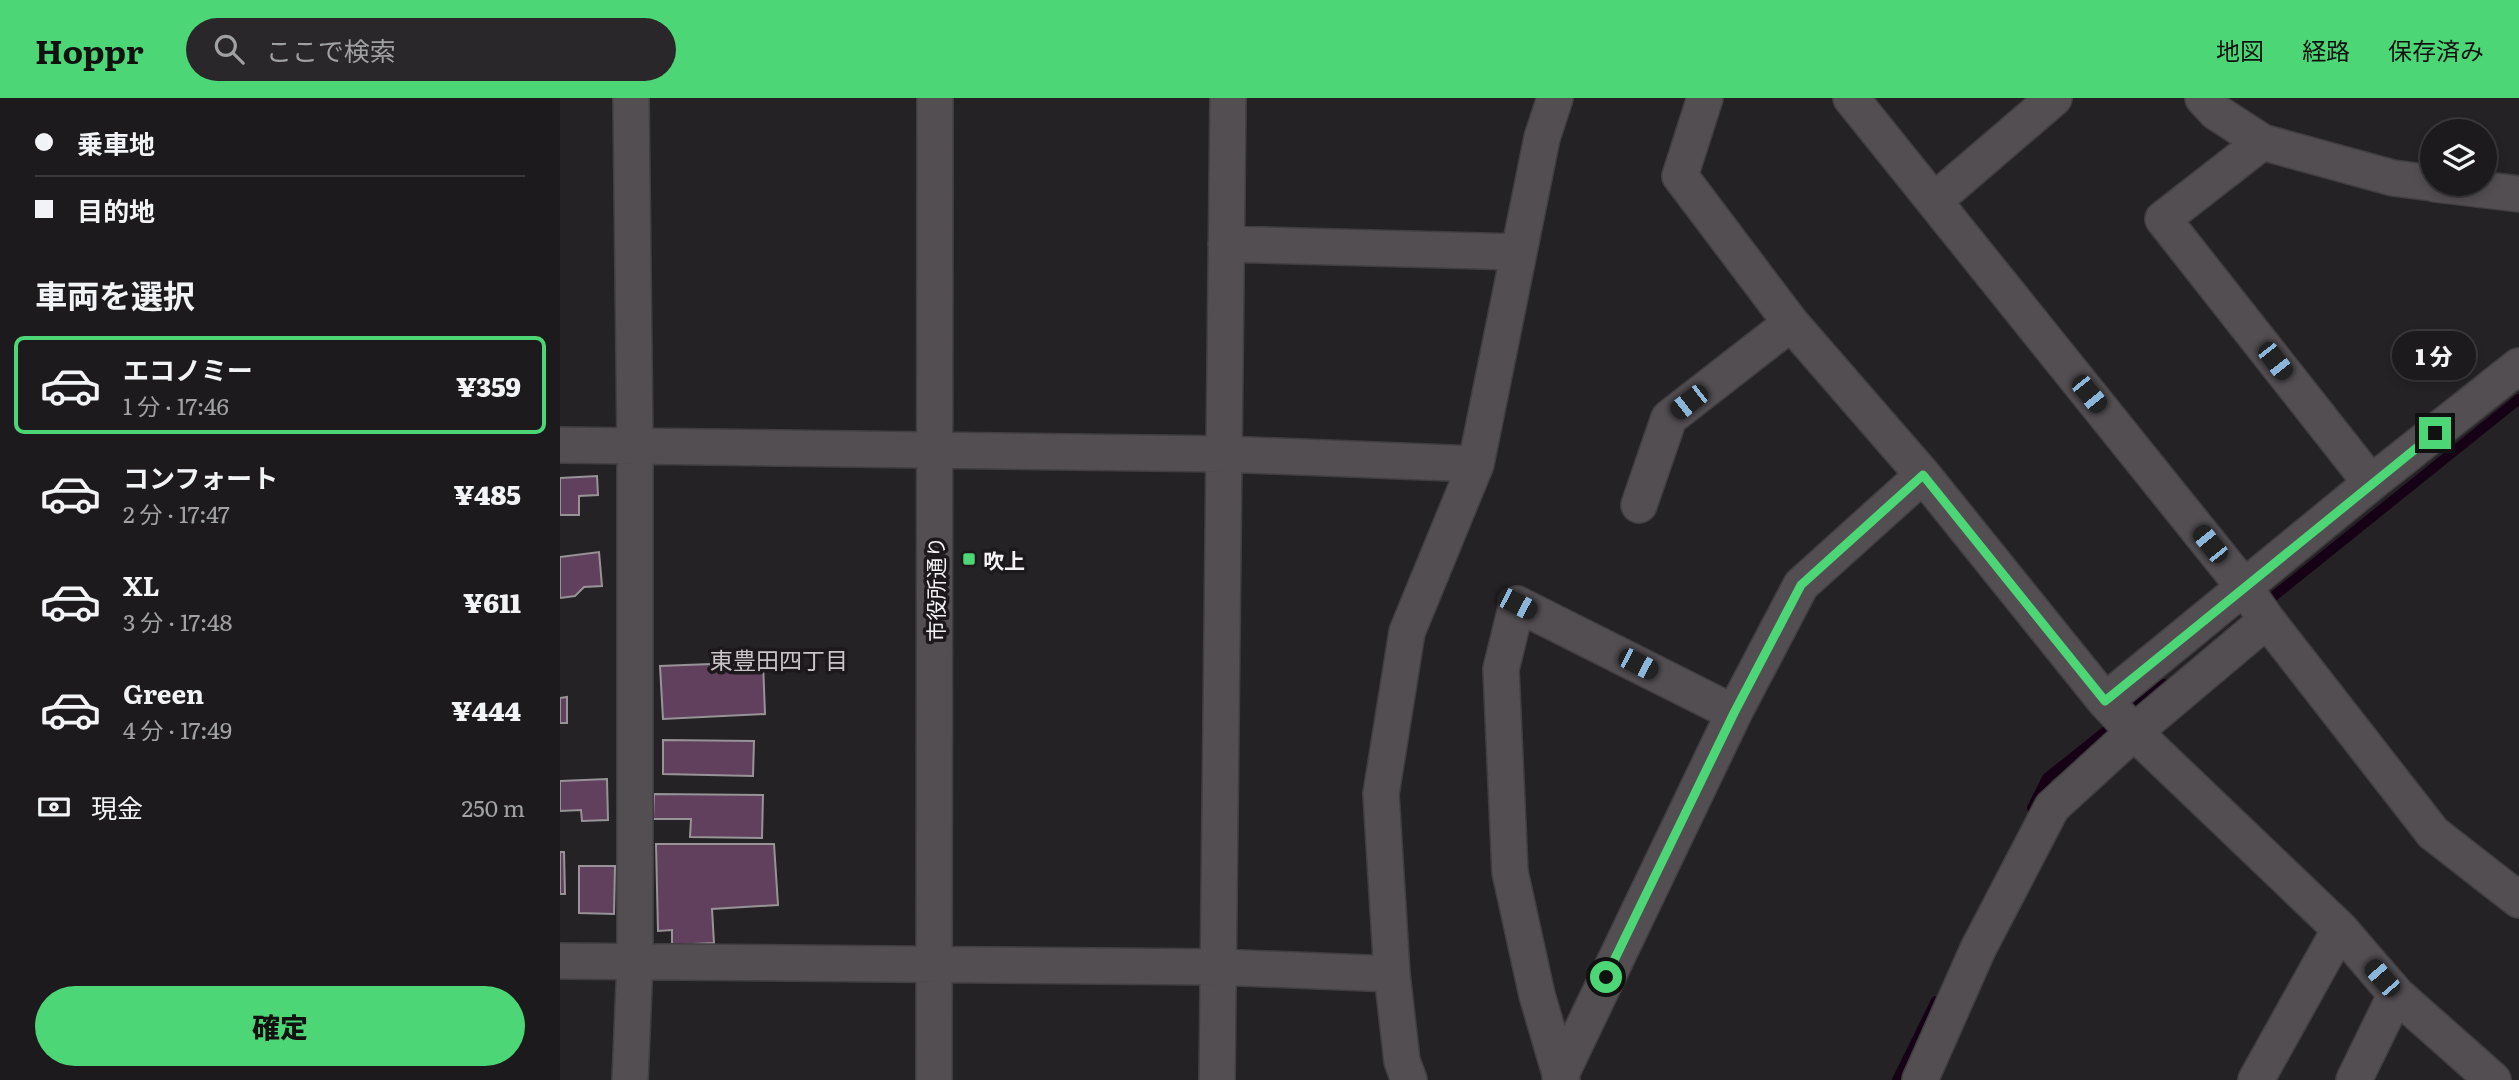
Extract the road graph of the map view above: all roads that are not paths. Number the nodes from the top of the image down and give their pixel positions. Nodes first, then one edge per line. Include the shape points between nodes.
1 (631, 98) edge
2 (934, 98) edge
3 (1228, 98) edge
4 (1555, 98) edge
5 (1705, 98) edge
6 (1851, 98) edge
7 (2054, 98) edge
8 (2203, 98) edge
9 (2262, 142) junction
10 (2420, 182) edge
11 (2497, 191) edge
12 (2519, 194) edge
13 (1934, 201) junction
14 (1226, 244) junction
15 (1519, 252) junction
16 (1791, 323) junction
17 (2519, 366) edge
18 (560, 445) edge
19 (635, 446) junction
20 (934, 450) junction
21 (1224, 454) junction
22 (1476, 464) junction
23 (1923, 475) junction
24 (2371, 483) junction
25 (1639, 505) dead end
26 (2244, 587) junction
27 (2267, 620) junction
28 (2105, 701) junction
29 (1734, 713) junction
30 (2134, 732) junction
31 (2519, 900) edge
32 (2340, 929) junction
33 (560, 961) edge
34 (635, 962) junction
35 (934, 964) junction
36 (1218, 967) junction
37 (1392, 974) junction
38 (2396, 994) junction
39 (1561, 1078) edge
40 (630, 1080) edge
41 (934, 1080) edge
42 (1217, 1080) edge
43 (1409, 1080) edge
44 (1920, 1080) edge
45 (2256, 1080) edge
46 (2354, 1080) edge
47 (2493, 1080) edge

1 - 19 street
2 - 20 street, 市役所通り
3 - 14 street
4 - 15 street via 1542,138
5 - 16 street via 1680,176
6 - 13 street
7 - 13 street
8 - 9 street via 2217,113
9 - 10 street
9 - 24 street via 2163,219
11 - 12 street
13 - 26 street
14 - 15 street
14 - 21 street
15 - 22 street
16 - 23 street
16 - 25 street via 1669,418
17 - 24 street
18 - 19 street
19 - 20 street
19 - 34 street
20 - 21 street
20 - 35 street, 市役所通り
21 - 22 street
21 - 36 street
22 - 37 street via 1407,632 1381,794
23 - 28 street
23 - 29 street via 1801,585
24 - 26 street
26 - 27 street
26 - 28 street
27 - 30 street
27 - 31 street via 2433,833
28 - 30 street
29 - 39 street
29 - 39 street via 1517,604 1501,669 1510,872
30 - 32 street
30 - 44 street via 2052,807 1978,949
32 - 38 street
32 - 45 street
33 - 34 street
34 - 35 street
34 - 40 street
35 - 36 street
35 - 41 street, 市役所通り
36 - 37 street
36 - 42 street
37 - 43 street via 1402,1061
38 - 46 street
38 - 47 street

